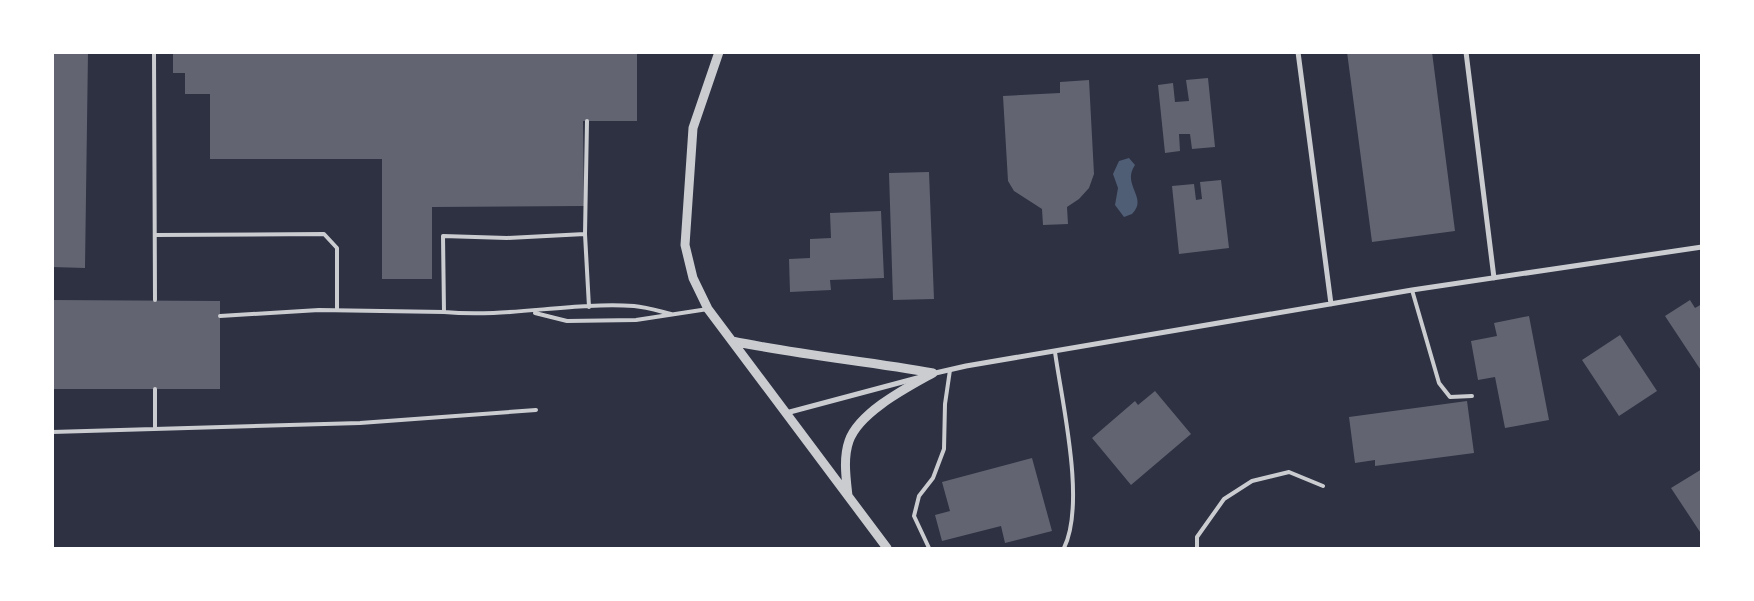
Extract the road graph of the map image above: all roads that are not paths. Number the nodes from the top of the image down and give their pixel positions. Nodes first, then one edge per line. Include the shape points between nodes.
1 (154, 52) edge
2 (719, 52) edge
3 (1298, 52) edge
4 (1466, 52) edge
5 (587, 120) dead end
6 (585, 234) junction
7 (155, 235) junction
8 (1702, 247) edge
9 (1494, 278) junction
10 (1412, 290) junction
11 (155, 300) dead end
12 (1331, 304) junction
13 (589, 307) junction
14 (708, 309) junction
15 (337, 310) junction
16 (444, 312) junction
17 (531, 312) junction
18 (671, 314) junction
19 (220, 316) dead end
20 (732, 341) junction
21 (1055, 352) junction
22 (950, 370) junction
23 (933, 373) junction
24 (155, 389) dead end
25 (1472, 396) dead end
26 (536, 410) dead end
27 (786, 413) junction
28 (155, 429) junction
29 (52, 432) edge
30 (1323, 486) dead end
31 (848, 497) junction
32 (887, 548) edge
33 (929, 548) edge
34 (1064, 548) edge
35 (1197, 548) edge

1 - 7 lane
2 - 14 street via 693,128 685,245 693,278
3 - 12 street
4 - 9 street
5 - 6 lane
6 - 13 lane
6 - 16 lane via 506,238 443,236
7 - 11 lane
7 - 15 lane via 324,234 337,248
8 - 9 street
9 - 10 street
10 - 12 street
10 - 25 lane via 1439,382 1450,397
12 - 21 street
13 - 17 lane
13 - 18 lane via 635,306
14 - 18 lane
14 - 20 street
15 - 16 lane
15 - 19 lane
16 - 17 lane
17 - 18 lane via 567,321 636,320
20 - 23 street via 783,352 869,361
20 - 27 street
21 - 22 street
21 - 34 lane via 1074,487 1074,512
22 - 23 street
22 - 33 lane via 944,449 933,478 919,496 914,516
23 - 27 street
23 - 31 street via 888,399 864,420 849,440 845,466
24 - 28 lane
26 - 28 lane via 360,423
27 - 31 street
28 - 29 lane
30 - 35 lane via 1289,472 1252,481 1224,499 1197,537
31 - 32 street

